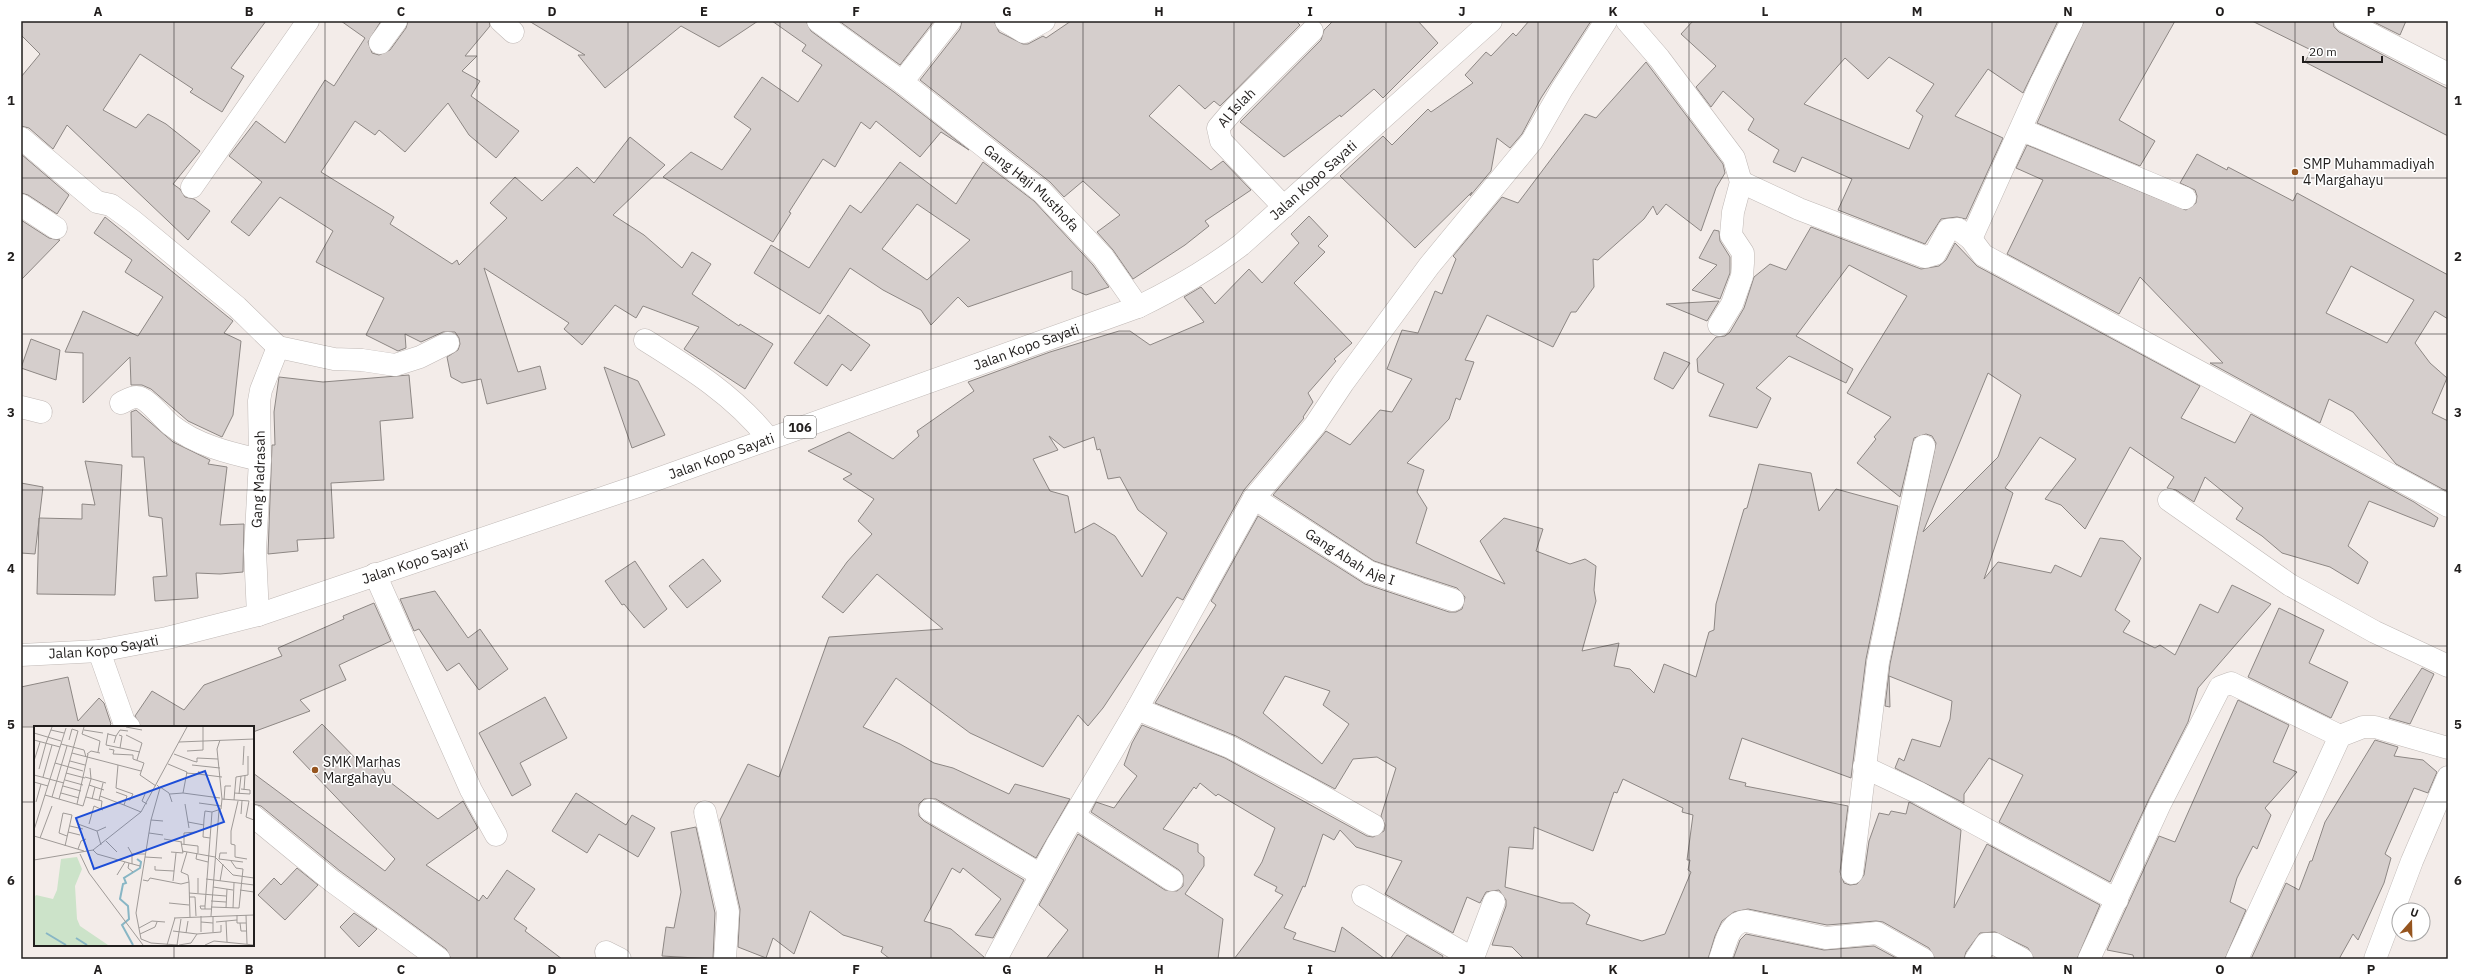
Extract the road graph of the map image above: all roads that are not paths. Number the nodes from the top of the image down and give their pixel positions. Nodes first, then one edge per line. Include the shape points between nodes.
1 (308, 21) edge
2 (396, 21) edge
3 (818, 21) edge
4 (950, 21) edge
5 (1006, 21) edge
6 (1044, 21) edge
7 (1491, 21) edge
8 (1606, 21) edge
9 (1627, 21) edge
10 (2072, 21) edge
11 (2345, 21) edge
12 (1312, 31) dead end
13 (380, 43) dead end
14 (2448, 74) edge
15 (905, 84) junction
16 (2022, 130) junction
17 (21, 138) edge
18 (1741, 182) junction
19 (192, 187) dead end
20 (2185, 198) dead end
21 (21, 205) edge
22 (1284, 207) junction
23 (56, 228) dead end
24 (1971, 239) junction
25 (1138, 307) junction
26 (1719, 325) dead end
27 (645, 340) dead end
28 (448, 343) dead end
29 (278, 347) junction
30 (121, 403) dead end
31 (768, 438) junction
32 (1924, 446) dead end
33 (260, 460) junction
34 (1254, 498) junction
35 (2169, 500) dead end
36 (2448, 506) edge
37 (375, 574) junction
38 (1454, 600) dead end
39 (258, 615) junction
40 (99, 652) junction
41 (21, 655) edge
42 (2448, 666) edge
43 (1137, 709) junction
44 (127, 726) edge
45 (2340, 736) junction
46 (2448, 748) edge
47 (1864, 767) junction
48 (2448, 777) edge
49 (930, 810) dead end
50 (705, 812) dead end
51 (254, 817) edge
52 (1075, 817) junction
53 (1373, 825) dead end
54 (496, 835) dead end
55 (1852, 873) dead end
56 (1041, 875) junction
57 (1172, 880) dead end
58 (1363, 896) dead end
59 (2117, 900) junction
60 (1494, 902) dead end
61 (730, 957) edge
62 (439, 959) edge
63 (996, 959) edge
64 (1474, 959) edge
65 (1720, 959) edge
66 (1923, 959) edge
67 (1976, 959) edge
68 (2022, 959) edge
69 (2089, 959) edge
70 (2237, 959) edge
71 (2375, 959) edge

1 - 19 street
2 - 13 street
3 - 15 street, Gang Haji Musthofa
4 - 15 street
5 - 6 street via 1024,32
7 - 22 street, Jalan Kopo Sayati / 106
8 - 34 street via 1532,141 1429,266 1315,425
9 - 18 street via 1659,58 1734,158
10 - 16 street via 2041,83
11 - 14 street
12 - 22 street, Al Islah via 1218,128 1221,141
15 - 25 street, Gang Haji Musthofa via 1042,192 1103,257
16 - 20 street
16 - 24 street
17 - 29 street via 96,202 111,205 133,221 237,307
18 - 24 street via 1799,209 1925,256 1935,254 1948,230 1958,229
18 - 26 street via 1733,212 1731,235 1743,253 1742,276 1732,304
21 - 23 street
22 - 25 street, Jalan Kopo Sayati / 106 via 1213,267
24 - 36 street via 1983,255
25 - 31 street, Jalan Kopo Sayati / 106
27 - 31 street via 699,373 752,418
28 - 29 street via 420,357 395,365 334,359
29 - 33 street, Gang Madrasah via 261,390
30 - 33 street via 134,398 142,399 171,425 190,437 229,454
31 - 37 street, Jalan Kopo Sayati / 106 via 638,486
32 - 47 street via 1878,662
33 - 39 street, Gang Madrasah via 255,551
34 - 38 street, Gang Abah Aje I via 1369,572
34 - 43 street
35 - 42 street via 2290,585 2375,632
37 - 39 street, Jalan Kopo Sayati / 106
37 - 54 street via 471,790
39 - 40 street, Jalan Kopo Sayati / 106
40 - 41 street, Jalan Kopo Sayati / 106
40 - 44 street
43 - 52 street
43 - 53 street via 1230,747 1306,786
45 - 46 street via 2363,727 2375,727
45 - 59 street via 2231,683 2224,685 2217,691 2160,804
45 - 70 street
47 - 55 street
47 - 59 street via 1919,793
48 - 71 street via 2412,861
49 - 56 street
50 - 61 street via 728,912
51 - 62 street via 332,880
52 - 56 street
52 - 57 street
56 - 63 street
58 - 64 street
59 - 69 street
60 - 64 street
65 - 66 street via 1731,928 1741,921 1836,937 1877,933
67 - 68 street via 1986,944 1995,944

